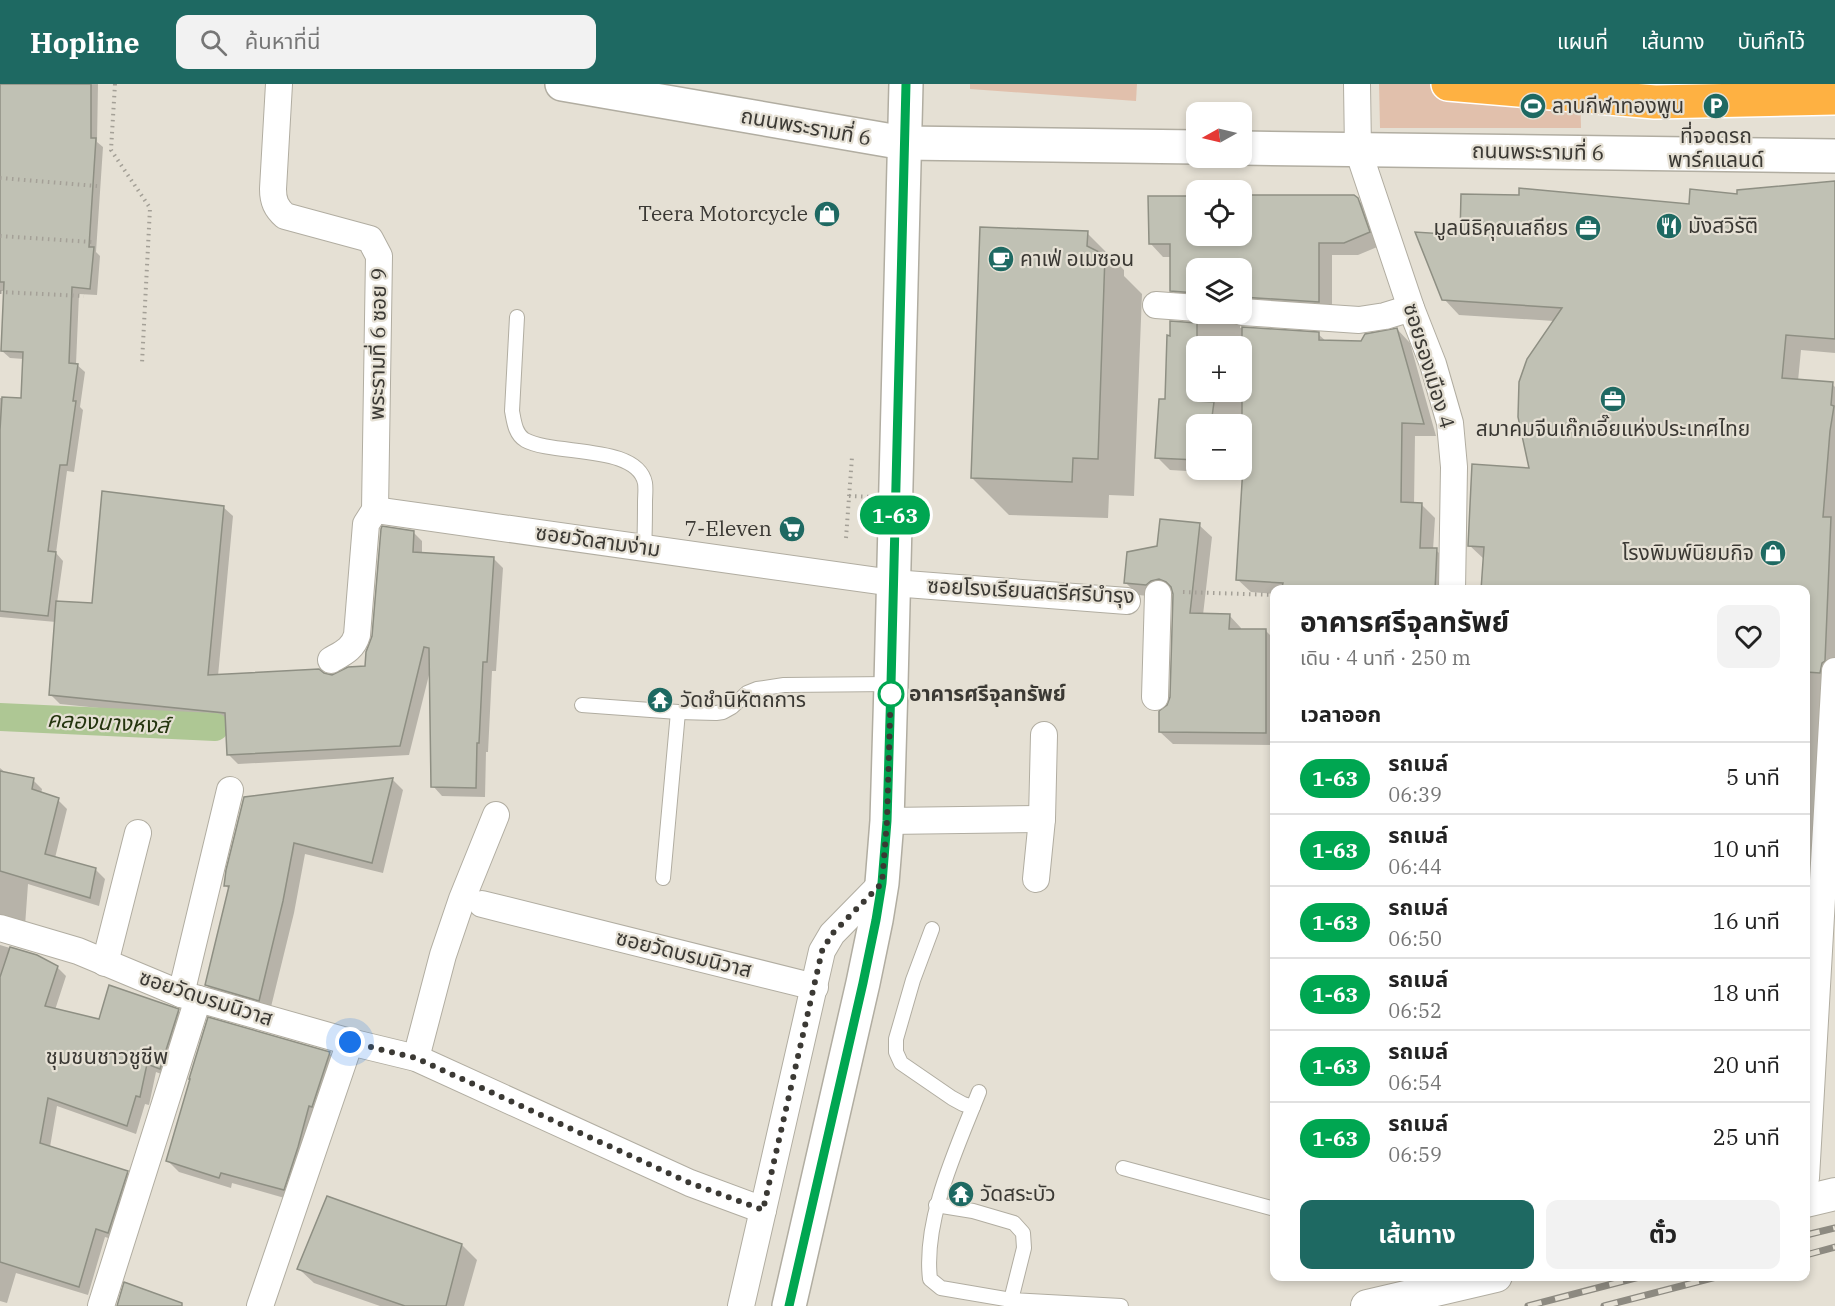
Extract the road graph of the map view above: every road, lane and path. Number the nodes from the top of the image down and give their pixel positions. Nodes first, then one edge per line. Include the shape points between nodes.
1 (115, 84) edge
2 (279, 84) edge
3 (562, 84) edge
4 (906, 84) edge
5 (1357, 84) edge
6 (1448, 84) edge
7 (1835, 98) edge
8 (904, 143) junction
9 (1186, 147) edge
10 (1252, 148) edge
11 (1358, 150) junction
12 (1835, 156) edge
13 (0, 178) edge
14 (96, 186) dead end
15 (0, 236) edge
16 (92, 242) dead end
17 (0, 292) edge
18 (84, 296) dead end
19 (1156, 305) dead end
20 (1186, 307) edge
21 (1411, 308) junction
22 (1252, 313) edge
23 (517, 317) dead end
24 (142, 363) dead end
25 (852, 457) dead end
26 (849, 496) junction
27 (924, 499) dead end
28 (375, 510) junction
29 (846, 538) dead end
30 (644, 548) junction
31 (893, 583) junction
32 (1452, 585) edge
33 (1158, 594) joint
34 (1270, 595) edge
35 (1127, 601) dead end
36 (331, 660) dead end
37 (1835, 671) edge
38 (891, 684) junction
39 (1155, 697) dead end
40 (582, 705) dead end
41 (678, 712) junction
42 (1834, 725) edge
43 (1044, 735) dead end
44 (230, 790) dead end
45 (496, 814) dead end
46 (1042, 819) junction
47 (887, 821) junction
48 (138, 832) dead end
49 (663, 878) dead end
50 (1036, 879) dead end
51 (882, 883) junction
52 (482, 904) dead end
53 (0, 928) edge
54 (932, 929) dead end
55 (105, 963) junction
56 (815, 987) junction
57 (190, 997) junction
58 (350, 1042) junction
59 (416, 1058) junction
60 (978, 1092) dead end
61 (973, 1107) junction
62 (1810, 1113) edge
63 (1123, 1168) dead end
64 (1835, 1194) edge
65 (1810, 1200) edge
66 (936, 1205) junction
67 (1270, 1208) edge
68 (763, 1210) junction
69 (1458, 1281) edge
70 (1443, 1283) edge
71 (1011, 1300) junction
72 (102, 1306) edge
73 (260, 1306) edge
74 (741, 1306) edge
75 (789, 1306) edge
76 (1121, 1306) edge
77 (1367, 1306) edge

1 - 24 path via 111,150 150,208
2 - 28 street, พระรามที่ 6 ซอย 9 via 273,189 276,208 285,216 370,239 379,256
3 - 8 main road, ถนนพระรามที่ 6
4 - 8 main road
5 - 11 street, ซอยรองเมือง 4
6 - 7 highway via 1655,102
8 - 9 main road, ถนนพระรามที่ 6
8 - 31 main road
10 - 11 main road, ถนนพระรามที่ 6
11 - 12 main road, ถนนพระรามที่ 6
11 - 21 street, ซอยรองเมือง 4
13 - 14 path
15 - 16 path
17 - 18 path
19 - 20 street
21 - 22 street via 1359,320
21 - 32 street, ซอยรองเมือง 4 via 1450,423 1454,467
23 - 30 lane via 512,411 519,434 541,444 627,460 638,470 645,482
25 - 26 path
26 - 27 path, bridge
26 - 29 path
28 - 30 street, ซอยวัดสามง่าม
28 - 36 street, พระรามที่ 6 ซอย 9 via 366,524 355,644
30 - 31 street, ซอยวัดสามง่าม
31 - 35 street, ซอยโรงเรียนสตรีศรีบำรุง
31 - 38 main road
33 - 34 path, ซอยโรงเรียนสตรีศรีบำรุง
33 - 39 street
37 - 42 street
38 - 41 lane via 784,685 747,693 723,712
38 - 47 main road
40 - 41 lane
41 - 49 lane
42 - 62 street
43 - 46 street
44 - 57 street
45 - 59 street via 442,955
46 - 47 street
46 - 50 street
47 - 51 main road
48 - 55 street
51 - 56 street via 832,934 822,951
51 - 75 main road
52 - 56 street, ซอยวัดบรมนิวาส
53 - 55 street, ซอยวัดบรมนิวาส
54 - 61 lane via 913,980 896,1052 901,1063 952,1098
55 - 57 street, ซอยวัดบรมนิวาส
56 - 68 street
57 - 58 street, ซอยวัดบรมนิวาส
57 - 72 street
58 - 59 street, ซอยวัดบรมนิวาส
58 - 73 street
59 - 68 street, ซอยวัดบรมนิวาส via 690,1183
60 - 61 lane
61 - 66 lane
63 - 67 lane
64 - 65 street
66 - 71 lane via 928,1259 930,1279 941,1288
66 - 71 lane via 1014,1223 1023,1233 1024,1248
68 - 74 street
69 - 70 street
70 - 77 street
71 - 76 lane

